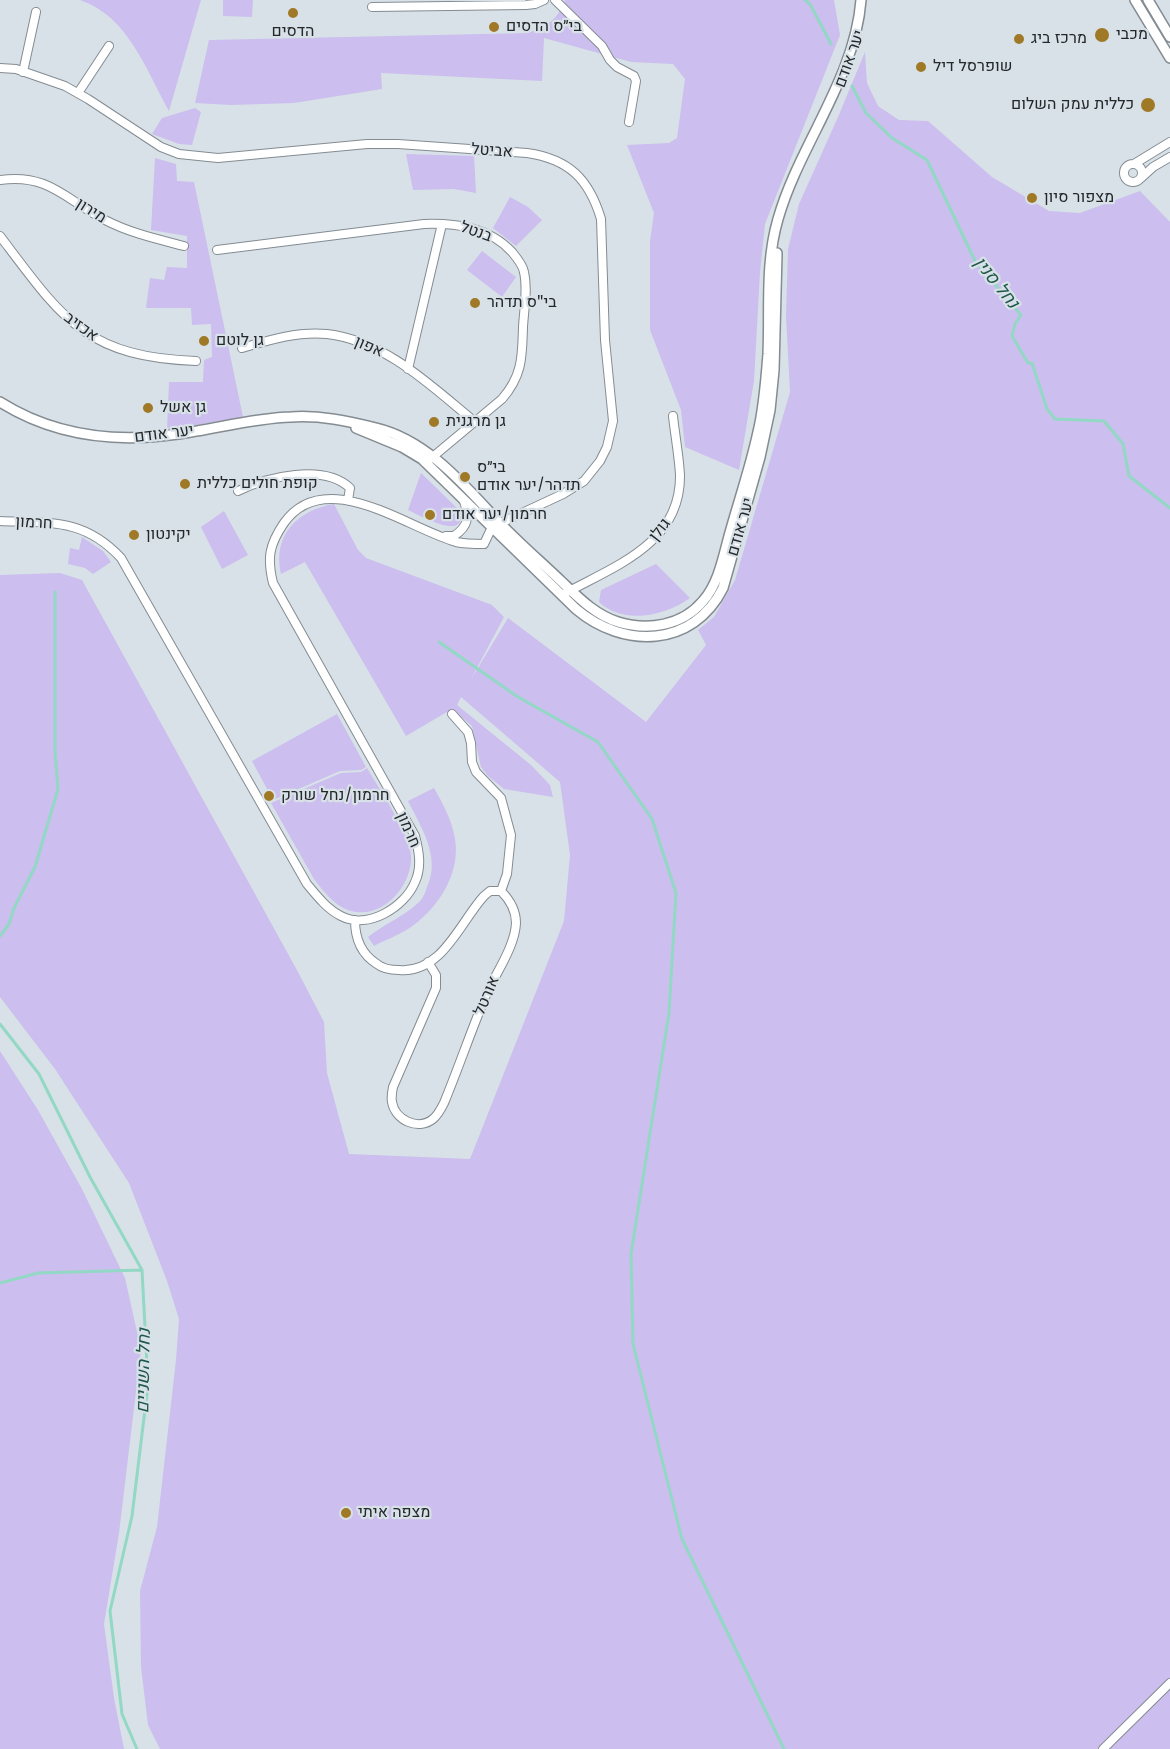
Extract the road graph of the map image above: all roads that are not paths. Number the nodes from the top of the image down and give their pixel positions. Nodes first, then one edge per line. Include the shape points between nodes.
1 (422, 0) edge
2 (543, 0) edge
3 (555, 0) edge
4 (861, 0) edge
5 (867, 0) edge
6 (1135, 0) edge
7 (1148, 0) edge
8 (458, 3) edge
9 (428, 6) junction
10 (372, 7) dead end
11 (36, 12) dead end
12 (1170, 37) edge
13 (109, 46) dead end
14 (1170, 58) edge
15 (0, 68) edge
16 (23, 72) junction
17 (78, 93) junction
18 (629, 122) dead end
19 (1170, 142) edge
20 (1170, 157) edge
21 (1134, 164) junction
22 (1140, 179) junction
23 (0, 180) edge
24 (442, 224) junction
25 (0, 236) edge
26 (184, 246) dead end
27 (217, 250) dead end
28 (242, 348) dead end
29 (195, 361) dead end
30 (408, 369) junction
31 (0, 402) edge
32 (673, 416) dead end
33 (475, 422) junction
34 (429, 460) junction
35 (238, 491) dead end
36 (348, 500) junction
37 (464, 501) junction
38 (0, 521) edge
39 (496, 526) junction
40 (443, 536) junction
41 (571, 590) junction
42 (561, 595) junction
43 (452, 714) dead end
44 (501, 891) junction
45 (355, 920) junction
46 (428, 962) junction
47 (1170, 1683) edge
48 (1103, 1749) edge

1 - 9 street
2 - 8 street via 526,5
3 - 18 street via 602,46 617,67 634,76
4 - 41 street, יער אודם via 859,21 841,74 777,220 770,263 768,356 759,430 710,593 682,619 651,626 628,625 606,618
5 - 42 street, יער אודם via 853,57 783,220 776,261 770,410 723,588 696,620 657,636 608,630
6 - 14 street
7 - 12 street
8 - 9 street
9 - 10 street
11 - 16 street
13 - 17 street
15 - 16 street, אביטל
16 - 17 street, אביטל
17 - 39 street, אביטל via 161,147 187,155 218,158 398,144 540,155 576,174 588,186 601,219 611,435 600,461 584,481
19 - 21 street
20 - 22 street
21 - 22 street via 1142,170
21 - 22 street via 1126,168 1125,176 1131,181
23 - 26 street, מירון via 30,179 49,185 120,227
24 - 27 street, בנטל
24 - 30 street
24 - 33 street, בנטל via 465,226 494,237 524,270 520,370 507,394
25 - 29 street, אכזיב via 47,298 81,330 142,356
28 - 30 street, אפון via 275,338 326,334 373,347
30 - 33 street, אפון
31 - 34 street, יער אודם via 61,429 125,439 291,417 335,419
32 - 41 street, גולן via 680,475 670,519 646,547
33 - 34 street, בנטל
34 - 37 street, יער אודם
34 - 39 street, יער אודם
35 - 36 street via 283,476 310,475 344,483 350,488
36 - 40 street, חרמון
36 - 45 street, חרמון via 316,500 301,507 277,534 269,567 273,583 415,836 419,852 416,881 400,903 376,917
37 - 39 street, יער אודם
37 - 40 street via 467,524 454,536
38 - 45 street, חרמון via 76,528 107,543 121,558 307,884 329,908
39 - 40 street, חרמון via 484,544 457,542
39 - 41 street, יער אודם
39 - 42 street, יער אודם
41 - 42 street, גולן
43 - 44 street via 468,732 476,772 501,798 511,835
44 - 46 street via 490,891 484,896 451,942
44 - 46 street, אורטל via 513,907 514,936 444,1103 435,1118 425,1124 412,1124 394,1110 391,1100 436,988 436,975
45 - 46 street via 360,946 378,965 405,971
47 - 48 street

